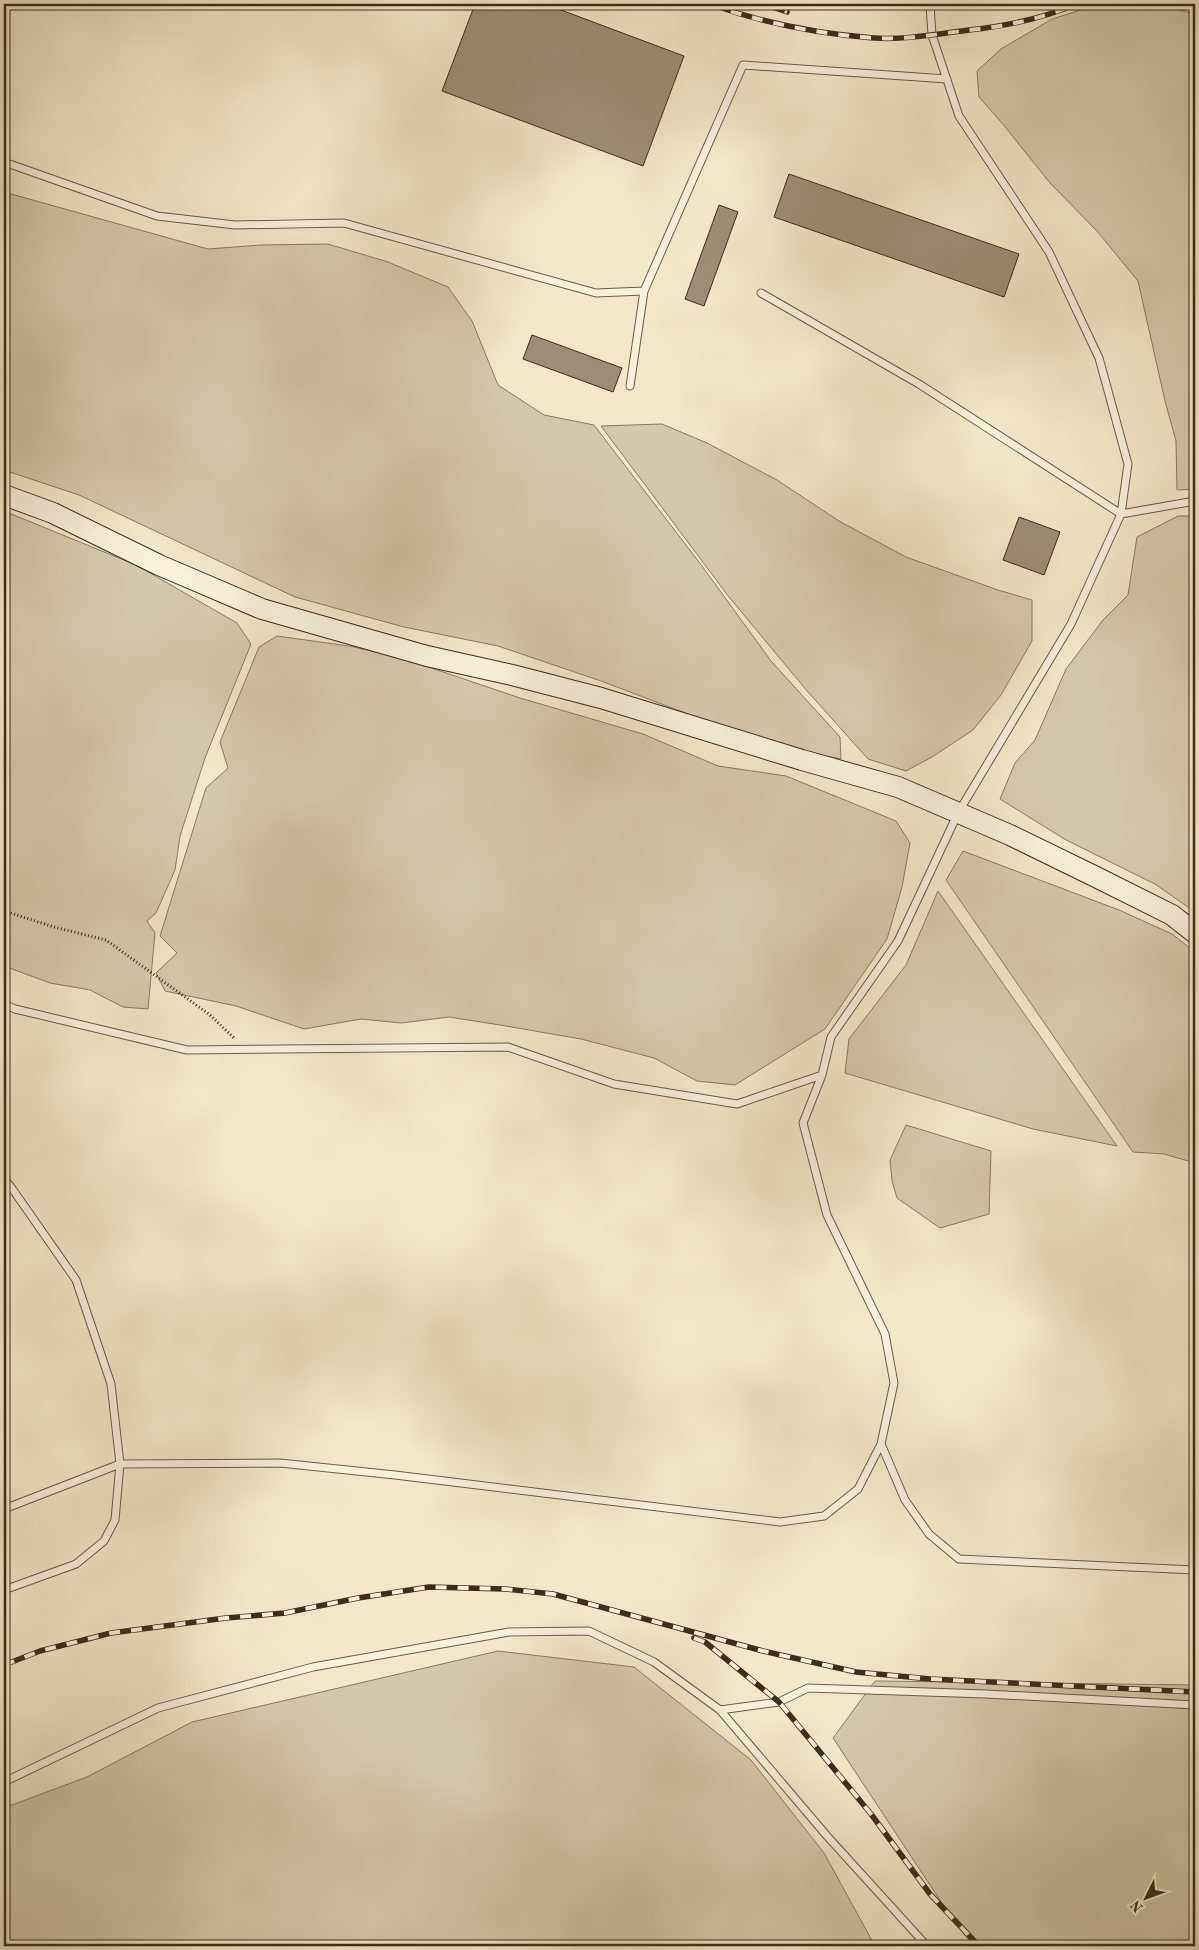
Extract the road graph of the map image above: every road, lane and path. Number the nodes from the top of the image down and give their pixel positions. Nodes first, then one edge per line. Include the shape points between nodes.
1 (930, 4) edge
2 (947, 79) junction
3 (4, 162) edge
4 (644, 291) junction
5 (762, 293) dead end
6 (630, 386) dead end
7 (4, 494) edge
8 (1195, 501) edge
9 (1121, 514) junction
10 (958, 813) junction
11 (4, 911) edge
12 (1195, 934) edge
13 (4, 1004) edge
14 (246, 1050) junction
15 (822, 1075) junction
16 (4, 1180) edge
17 (881, 1444) junction
18 (120, 1464) junction
19 (4, 1508) edge
20 (1195, 1570) edge
21 (4, 1590) edge
22 (1195, 1705) edge
23 (720, 1710) junction
24 (4, 1782) edge
25 (927, 1946) edge

1 - 2 lane via 932,35
2 - 4 lane via 743,66
2 - 9 lane via 959,116 1049,252 1099,358 1128,464
3 - 4 lane via 158,216 235,225 344,223 596,293
4 - 6 lane
5 - 9 lane via 919,384
7 - 10 street via 53,513 159,565 262,609 426,656 601,698 898,787
8 - 9 lane
9 - 10 lane via 1071,624
10 - 12 street via 1010,835 1172,915
10 - 15 lane via 898,942 832,1037
11 - 14 path via 106,940 210,1015
13 - 14 lane via 187,1050
14 - 15 lane via 508,1047 614,1084 737,1104
15 - 17 lane via 802,1123 827,1215 885,1334 894,1383
16 - 18 lane via 76,1280 111,1384
17 - 18 lane via 858,1489 824,1516 780,1522 395,1474 280,1463
17 - 20 lane via 905,1500 929,1534 959,1559
18 - 19 lane
18 - 21 lane via 115,1520 104,1541 76,1564
22 - 23 lane via 808,1688 779,1702
23 - 24 lane via 654,1662 589,1631 509,1632 313,1667 158,1708
23 - 25 lane via 827,1836

